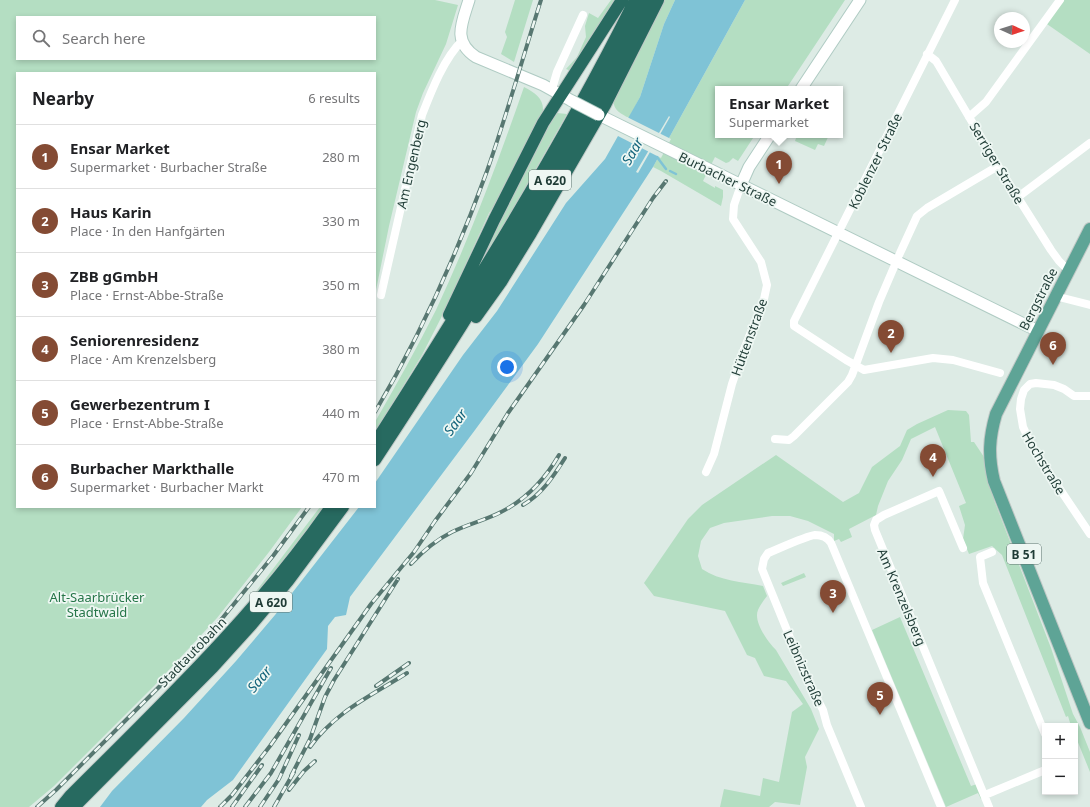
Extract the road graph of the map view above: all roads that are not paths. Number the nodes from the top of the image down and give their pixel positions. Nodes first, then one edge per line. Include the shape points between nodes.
1 (469, 0) edge
2 (622, 0) edge
3 (635, 0) edge
4 (647, 0) edge
5 (658, 0) edge
6 (860, 0) edge
7 (955, 0) edge
8 (1060, 0) edge
9 (583, 16) dead end
10 (462, 41) junction
11 (927, 54) junction
12 (803, 86) edge
13 (556, 92) junction
14 (599, 115) junction
15 (969, 117) junction
16 (768, 138) edge
17 (1090, 143) edge
18 (998, 166) junction
19 (741, 185) junction
20 (1018, 197) junction
21 (1090, 229) edge
22 (839, 233) junction
23 (1087, 242) edge
24 (896, 261) junction
25 (1068, 270) junction
26 (381, 295) dead end
27 (1055, 296) junction
28 (1090, 305) edge
29 (1038, 331) junction
30 (440, 352) junction
31 (856, 366) junction
32 (1000, 373) dead end
33 (1090, 396) edge
34 (775, 439) dead end
35 (376, 441) edge
36 (376, 458) edge
37 (706, 472) dead end
38 (330, 508) edge
39 (342, 508) edge
40 (1090, 534) edge
41 (962, 548) dead end
42 (992, 552) dead end
43 (1090, 723) edge
44 (1042, 727) edge
45 (1042, 771) edge
46 (985, 795) junction
47 (61, 807) edge
48 (74, 807) edge
49 (861, 807) edge
50 (941, 807) edge
51 (989, 807) edge

1 - 10 main road via 461,32
2 - 13 highway via 606,26
3 - 30 highway, A 620 via 531,193
4 - 30 highway, A 620 via 539,199
5 - 14 highway
6 - 12 main road
7 - 11 street, Koblenzer Straße
8 - 15 street via 986,102
9 - 13 street via 558,72
10 - 13 main road, Burbacher Straße via 466,51 476,57
10 - 26 street, Am Engenberg via 450,54 422,115
11 - 15 street, Serriger Straße via 936,61
11 - 22 street, Koblenzer Straße
13 - 14 main road, Burbacher Straße, bridge
13 - 30 highway via 453,304
14 - 19 main road, Burbacher Straße
14 - 30 highway via 531,233 489,299 466,330
15 - 18 street, Serriger Straße
16 - 19 main road via 749,167
17 - 20 street
18 - 20 street, Serriger Straße
18 - 24 street via 922,211 914,221
19 - 22 main road, Burbacher Straße
19 - 37 street, Hüttenstraße via 734,205 734,219 761,262 768,285 736,370 714,454
20 - 25 street, Serriger Straße via 1051,250
21 - 23 main road, Bergstraße / B 51
22 - 24 main road, Burbacher Straße
22 - 31 street, Koblenzer Straße via 794,321 794,326
23 - 25 main road, Bergstraße / B 51
24 - 29 main road, Burbacher Straße
24 - 31 street
25 - 27 main road, Bergstraße / B 51
27 - 28 street
27 - 29 main road, Bergstraße / B 51
29 - 43 main road, Bergstraße / B 51 via 996,414 990,440 991,469
30 - 35 highway, A 620
30 - 36 highway, A 620
31 - 32 street via 864,370 943,358
31 - 34 street via 848,382 794,436 789,440
33 - 40 street, Hochstraße via 1074,396 1054,385 1030,384 1024,390 1020,409 1023,427 1031,444
38 - 47 highway, Stadtautobahn / A 620 via 244,618
39 - 48 highway, Stadtautobahn / A 620 via 288,581 252,624 213,667
41 - 46 street, Am Krenzelsberg via 939,491 884,515 876,520 874,525
42 - 44 street via 980,557 983,583
45 - 46 street
46 - 51 street, Am Krenzelsberg
49 - 50 street, Leibnizstraße via 823,710 806,677 762,568 768,553 814,535 829,540

